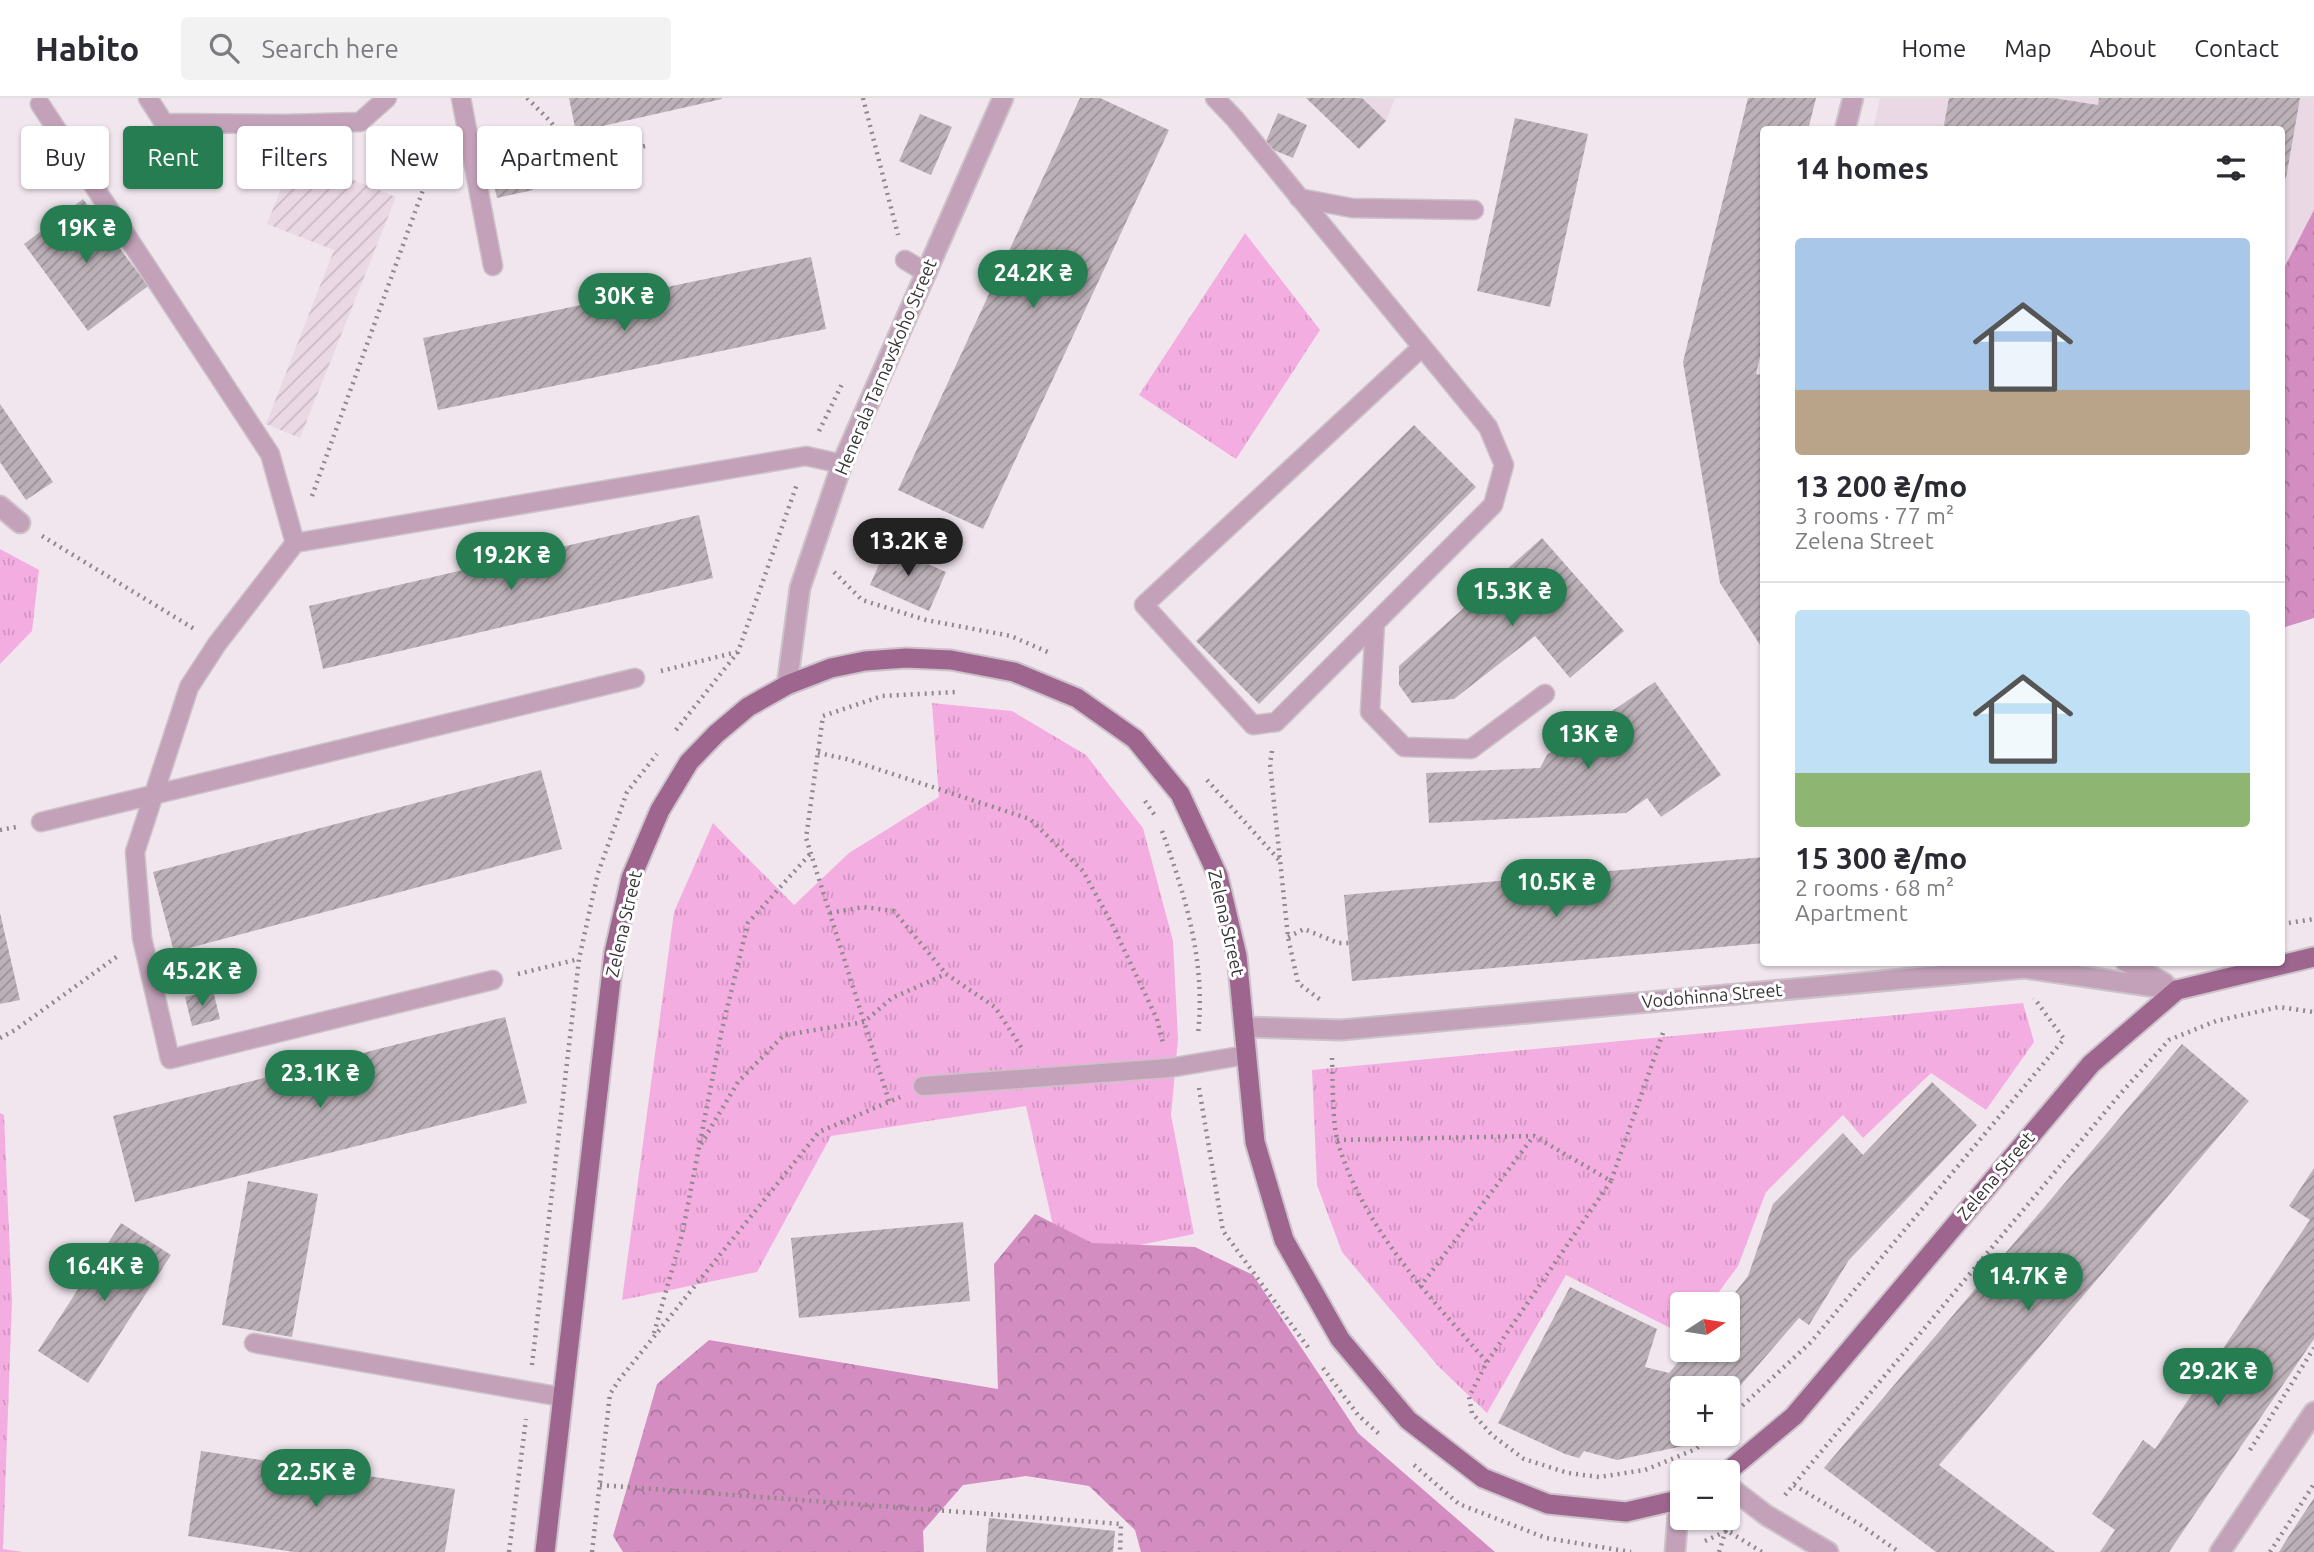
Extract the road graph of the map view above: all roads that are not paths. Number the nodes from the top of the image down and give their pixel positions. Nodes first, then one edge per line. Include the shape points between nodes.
1 (148, 98) edge
2 (387, 98) edge
3 (461, 98) edge
4 (1003, 98) edge
5 (1215, 98) edge
6 (1853, 98) edge
7 (40, 104) dead end
8 (1846, 126) edge
9 (1299, 198) junction
10 (1474, 210) dead end
11 (905, 260) road end
12 (493, 266) dead end
13 (927, 273) junction
14 (1422, 346) junction
15 (842, 464) junction
16 (0, 506) edge
17 (20, 523) road end
18 (295, 543) junction
19 (1375, 623) junction
20 (635, 678) road end
21 (787, 685) junction
22 (1545, 694) dead end
23 (152, 794) junction
24 (41, 822) dead end
25 (2314, 957) edge
26 (2285, 964) edge
27 (2133, 966) edge
28 (2277, 966) edge
29 (494, 980) road end
30 (2177, 990) junction
31 (1245, 1027) junction
32 (1246, 1055) junction
33 (923, 1086) road end
34 (254, 1343) dead end
35 (562, 1397) junction
36 (2314, 1412) edge
37 (1740, 1461) edge
38 (1740, 1495) edge
39 (1670, 1502) edge
40 (1677, 1530) edge
41 (545, 1552) edge
42 (1675, 1552) edge
43 (1828, 1552) edge
44 (2220, 1552) edge

1 - 2 lane via 163,122 286,124 360,122
3 - 12 lane
4 - 13 street, Henerala Tarnavskoho Street
5 - 9 lane
6 - 8 street
7 - 18 lane via 270,454
9 - 10 lane via 1352,208
9 - 14 lane
11 - 13 lane
13 - 15 street, Henerala Tarnavskoho Street
14 - 19 lane via 1488,427 1504,464 1493,505
14 - 19 lane via 1144,605 1253,725 1276,722
15 - 18 lane via 806,456
15 - 21 street, Henerala Tarnavskoho Street via 800,588
16 - 17 street
18 - 23 lane via 189,687
19 - 22 lane via 1370,712 1404,747 1471,749
20 - 23 lane
21 - 31 main road, Zelena Street via 865,661 951,660 1014,672 1077,698 1135,739 1180,794 1218,876 1237,956
21 - 35 main road, Zelena Street via 748,707 690,762 660,810 631,878 614,953
23 - 24 lane
23 - 29 lane via 135,852 142,938 170,1059
25 - 26 main road, Zelena Street
27 - 30 street
28 - 30 main road, Zelena Street
30 - 31 street, Vodohinna Street via 2024,968 1341,1030
30 - 37 main road, Zelena Street via 2091,1064 1794,1416
31 - 32 main road, Zelena Street
32 - 33 lane via 1169,1068
32 - 39 main road, Zelena Street via 1255,1142 1284,1240 1340,1339 1408,1420 1483,1478 1548,1504 1626,1512
34 - 35 lane
35 - 41 main road, Zelena Street
36 - 44 street
38 - 43 street
40 - 42 street

